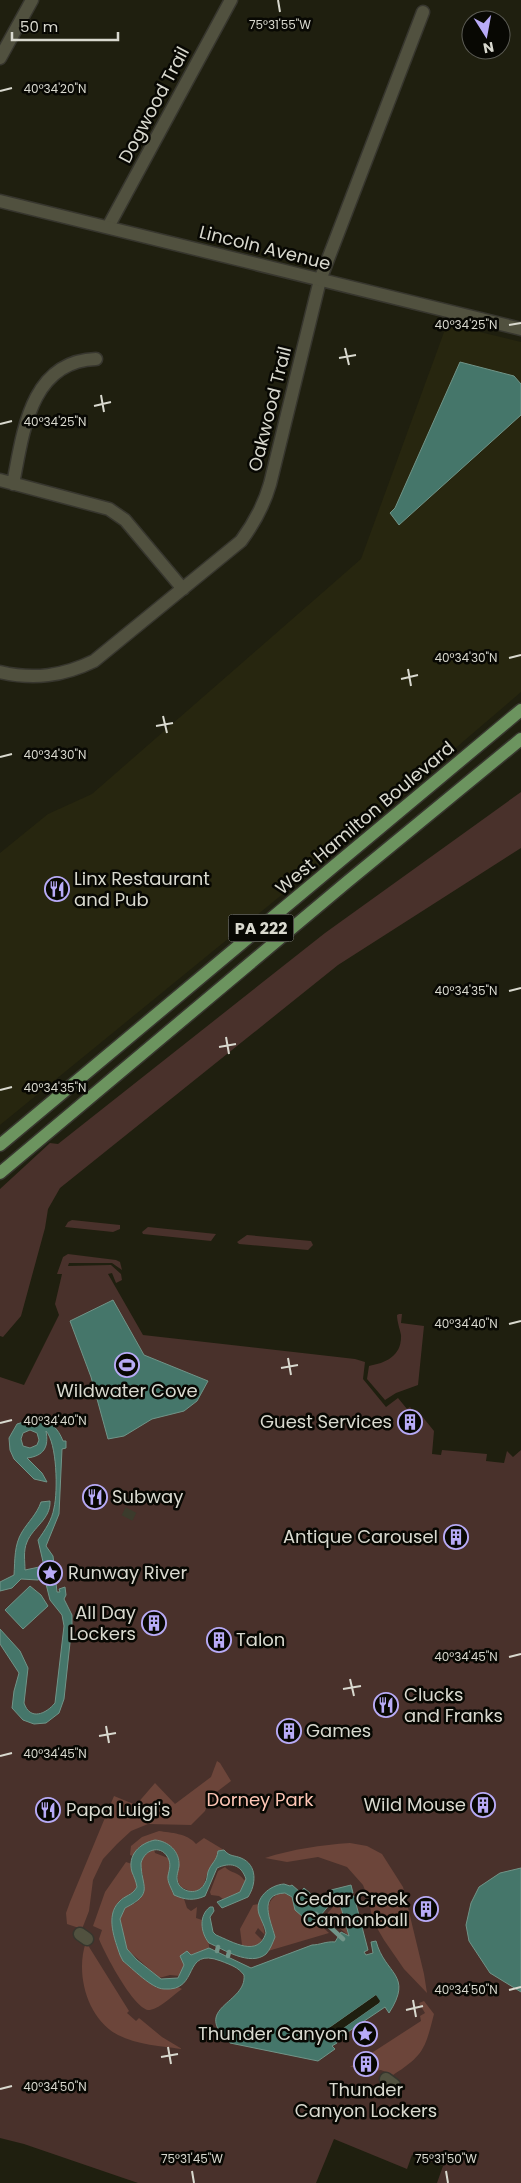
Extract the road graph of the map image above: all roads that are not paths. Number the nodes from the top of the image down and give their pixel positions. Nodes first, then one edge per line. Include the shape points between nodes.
1 (32, 0) edge
2 (231, 0) edge
3 (423, 12) dead end
4 (0, 58) edge
5 (0, 200) edge
6 (108, 227) junction
7 (320, 280) junction
8 (521, 329) edge
9 (96, 359) dead end
10 (0, 480) edge
11 (13, 484) junction
12 (183, 589) junction
13 (0, 672) edge
14 (521, 710) edge
15 (521, 739) edge
16 (0, 1145) edge
17 (0, 1173) edge

1 - 4 street
2 - 6 street, Dogwood Trail
3 - 7 street, Oakwood Trail
5 - 6 street, Lincoln Avenue
6 - 7 street, Lincoln Avenue
7 - 8 street, Lincoln Avenue
7 - 12 street, Oakwood Trail via 264,504 241,541
9 - 11 street via 65,366 42,388 24,427
10 - 11 street
11 - 12 street via 109,509 125,520
12 - 13 street, Oakwood Trail via 101,657 75,670 35,677
14 - 16 main road, West Hamilton Boulevard / PA 222
15 - 17 main road, PA 222

